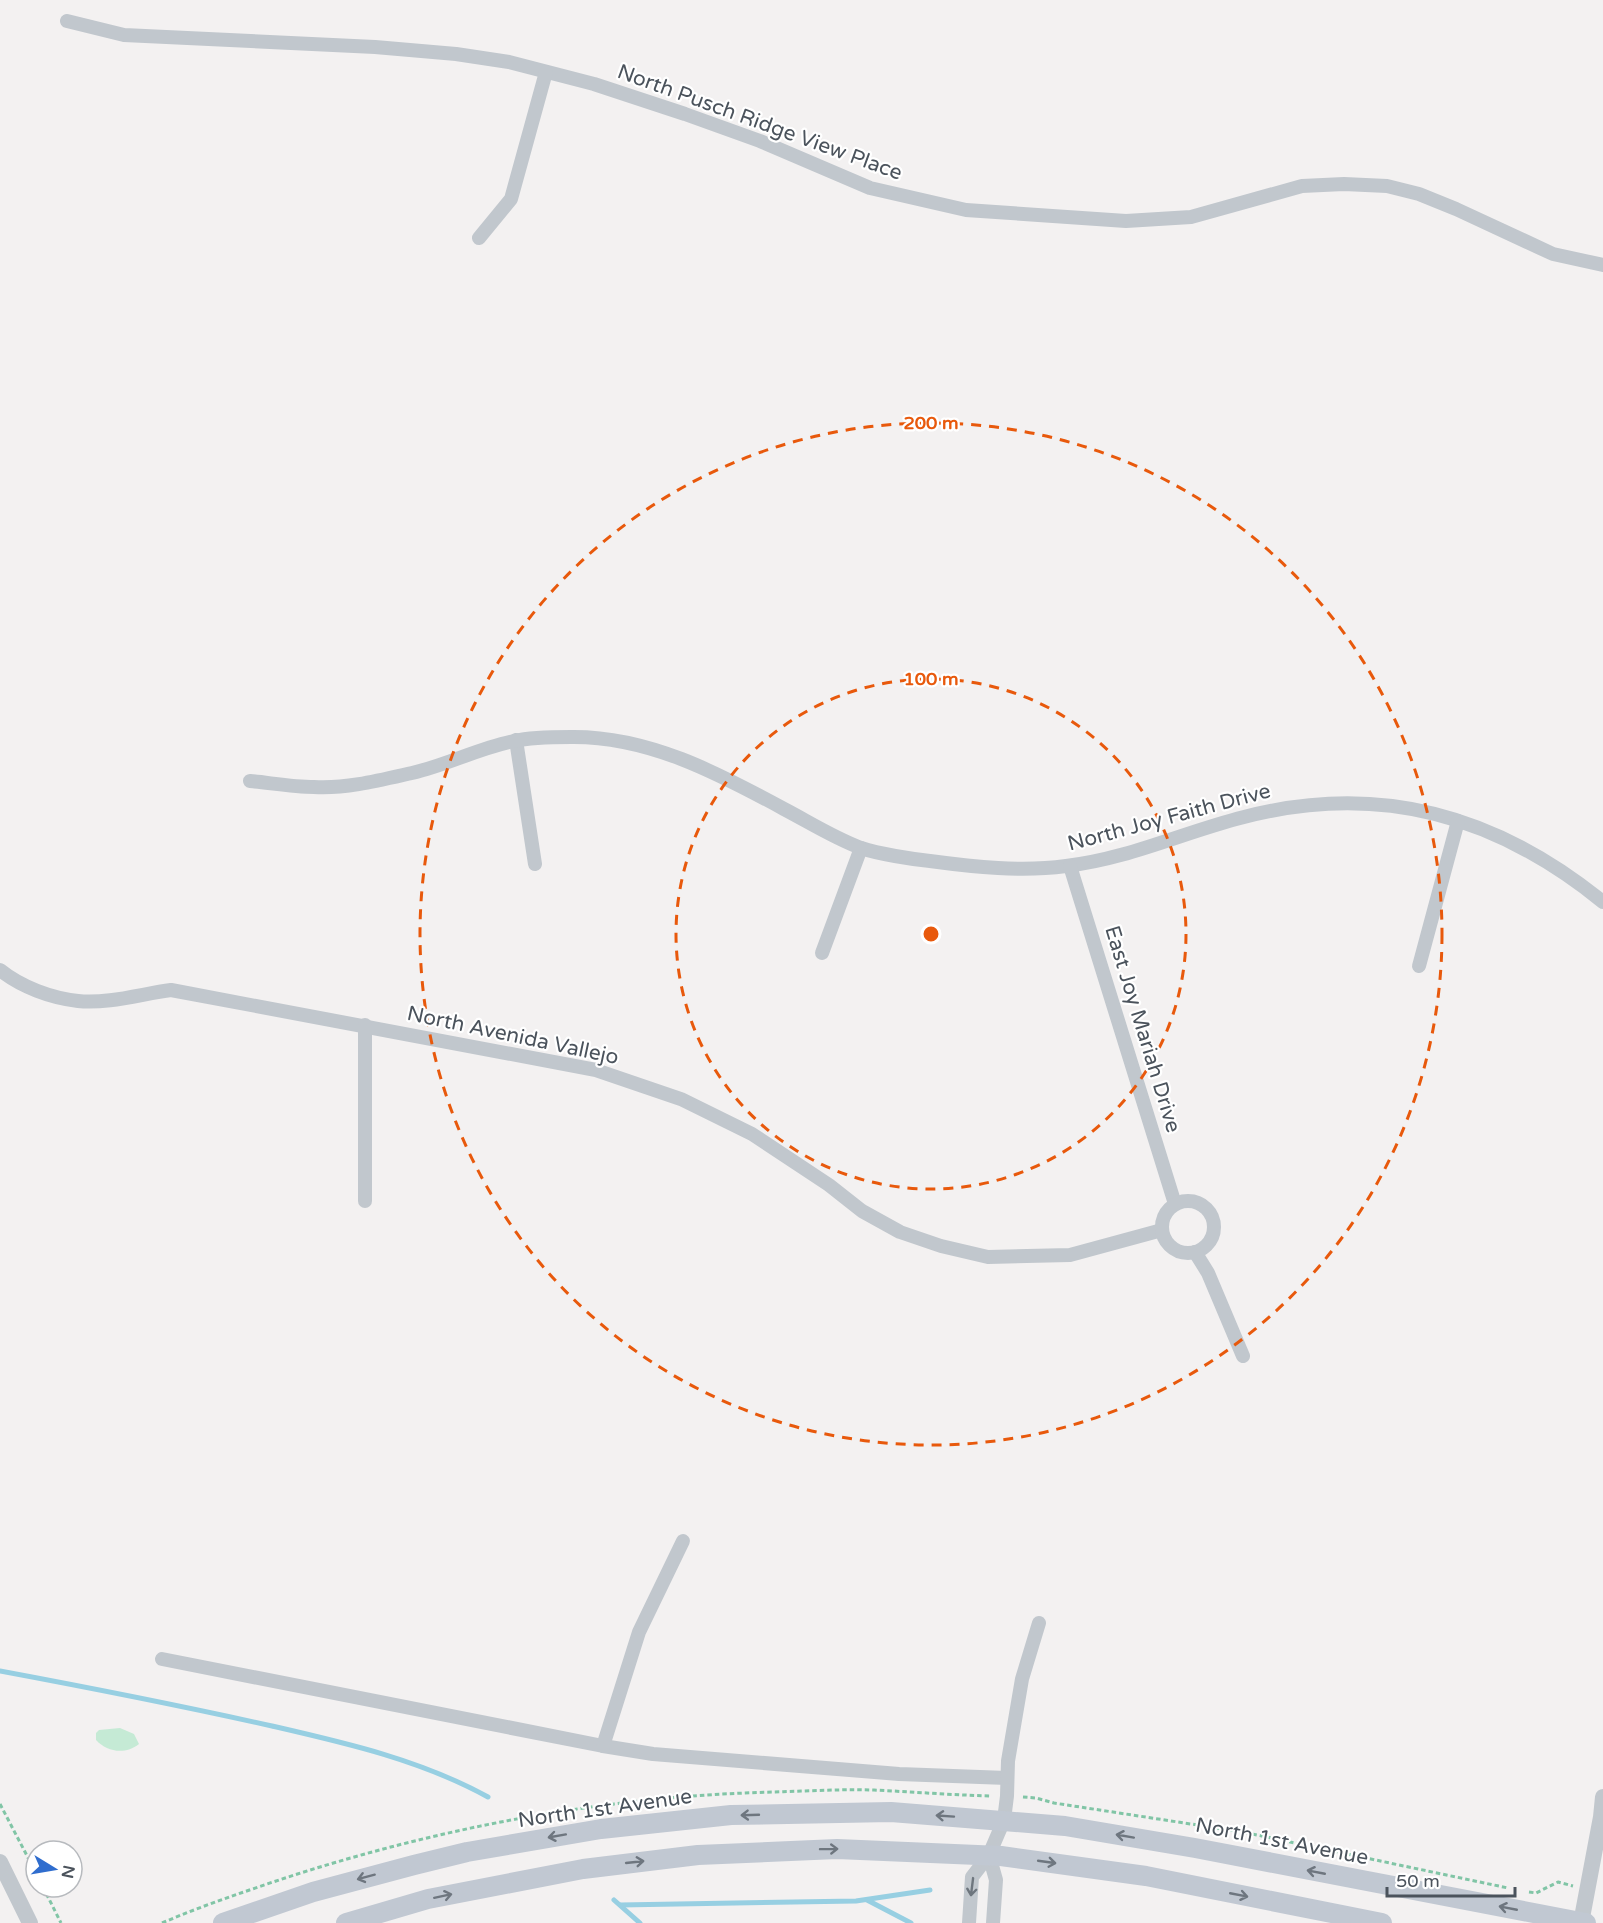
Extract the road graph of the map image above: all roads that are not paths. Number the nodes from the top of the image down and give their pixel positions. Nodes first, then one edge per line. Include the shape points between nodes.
1 (67, 21) dead end
2 (546, 72) junction
3 (479, 238) dead end
4 (1603, 265) edge
5 (516, 740) junction
6 (250, 781) dead end
7 (1458, 821) junction
8 (861, 848) junction
9 (535, 864) dead end
10 (1070, 866) junction
11 (1603, 902) edge
12 (822, 953) dead end
13 (1419, 966) dead end
14 (0, 970) edge
15 (365, 1025) junction
16 (364, 1201) dead end
17 (1175, 1204) junction
18 (1162, 1230) junction
19 (1195, 1252) junction
20 (1243, 1356) dead end
21 (683, 1540) dead end
22 (1039, 1623) dead end
23 (162, 1659) dead end
24 (603, 1746) junction
25 (1007, 1778) junction
26 (1603, 1797) edge
27 (1004, 1820) junction
28 (989, 1856) junction
29 (0, 1862) edge
30 (30, 1923) edge
31 (222, 1923) edge
32 (346, 1923) edge
33 (969, 1923) edge
34 (993, 1923) edge
35 (1382, 1923) edge
36 (1583, 1923) edge

1 - 2 street, North Pusch Ridge View Place via 124,36 375,46 499,61
2 - 3 street via 511,199
2 - 4 street, North Pusch Ridge View Place via 685,114 870,188 966,210 1126,221 1191,217 1302,186 1387,186 1456,209 1553,254
5 - 6 street, North Joy Faith Drive via 416,772 352,785 316,788
5 - 8 street, North Joy Faith Drive via 594,738 625,741 666,753 723,776
5 - 9 street
7 - 10 street, North Joy Faith Drive via 1401,806 1314,804 1243,817 1131,853
7 - 11 street, North Joy Faith Drive via 1500,836 1551,863
7 - 13 street
8 - 10 street, North Joy Faith Drive via 929,861 997,867
8 - 12 street
10 - 17 street, East Joy Mariah Drive
14 - 15 street, North Avenida Vallejo via 38,991 78,1001 171,990
15 - 16 street
15 - 18 street, North Avenida Vallejo via 596,1070 681,1099 753,1134 862,1211 900,1232 941,1246 988,1257 1070,1255
17 - 18 street via 1162,1220
17 - 19 street via 1194,1201 1213,1220 1212,1237
18 - 19 street via 1176,1250
19 - 20 street via 1208,1273
21 - 24 street via 639,1632
22 - 25 street via 1022,1679
23 - 24 street, North 1st Avenue
24 - 25 street, North 1st Avenue via 653,1754 899,1774
25 - 27 street
26 - 36 street
27 - 28 street
27 -> 31 main road, North 1st Avenue via 891,1812 808,1813 731,1815 601,1829 414,1865 313,1892
36 -> 27 main road, North 1st Avenue via 1195,1848
32 -> 28 main road via 428,1899 583,1869 698,1856 837,1849
28 -> 33 street via 972,1877
28 - 34 street via 996,1880
28 -> 35 main road via 1146,1876
29 - 30 street

